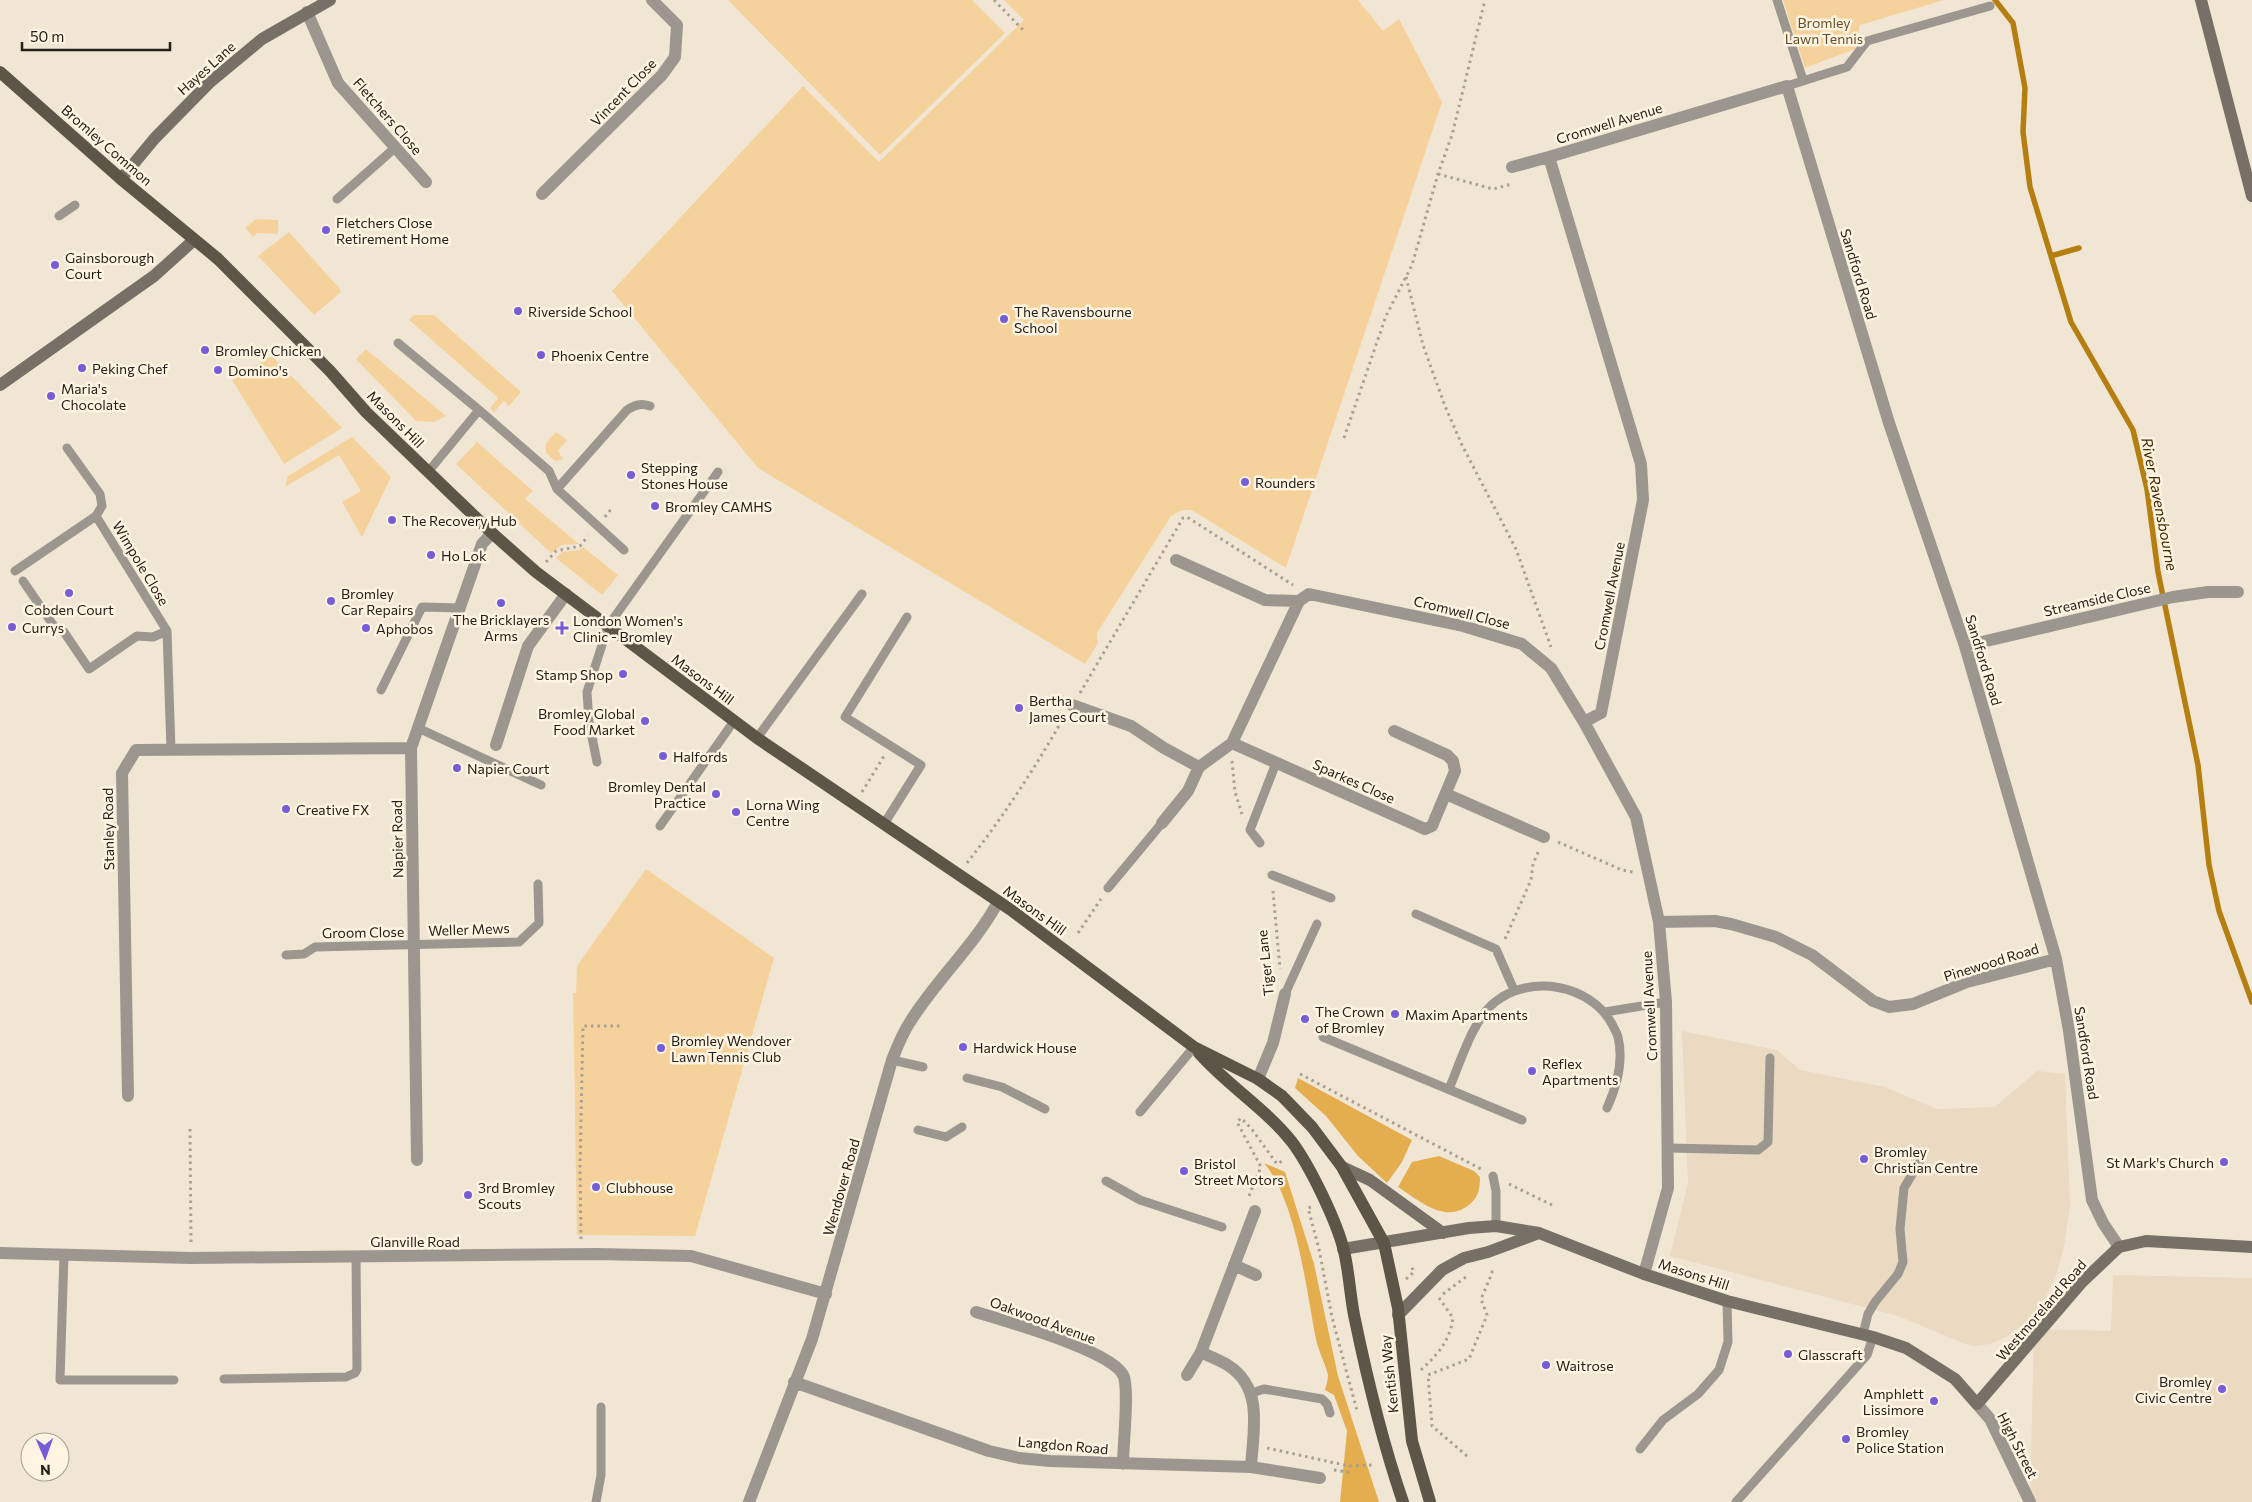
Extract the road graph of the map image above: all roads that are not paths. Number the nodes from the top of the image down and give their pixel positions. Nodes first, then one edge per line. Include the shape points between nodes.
1 (330, 0) edge
2 (652, 0) edge
3 (1777, 0) edge
4 (2201, 0) edge
5 (1990, 6) dead end
6 (307, 12) junction
7 (0, 72) edge
8 (1803, 80) junction
9 (1787, 86) junction
10 (396, 147) junction
11 (1548, 157) junction
12 (1512, 167) dead end
13 (121, 179) junction
14 (426, 182) dead end
15 (542, 194) dead end
16 (2252, 196) edge
17 (336, 199) dead end
18 (75, 206) dead end
19 (59, 216) dead end
20 (194, 240) junction
21 (398, 342) dead end
22 (0, 385) edge
23 (650, 406) dead end
24 (479, 410) junction
25 (67, 448) dead end
26 (428, 472) junction
27 (718, 472) dead end
28 (557, 489) junction
29 (96, 516) junction
30 (492, 533) junction
31 (624, 550) dead end
32 (1176, 560) dead end
33 (15, 571) dead end
34 (23, 581) dead end
35 (2238, 592) dead end
36 (566, 594) junction
37 (862, 594) dead end
38 (1299, 601) junction
39 (460, 608) junction
40 (907, 617) dead end
41 (608, 626) junction
42 (166, 631) junction
43 (1965, 646) junction
44 (381, 690) dead end
45 (1072, 704) road end
46 (734, 721) junction
47 (1584, 722) junction
48 (418, 728) junction
49 (1394, 731) dead end
50 (757, 738) junction
51 (1232, 743) junction
52 (496, 745) dead end
53 (411, 748) junction
54 (171, 750) junction
55 (597, 762) dead end
56 (1276, 763) junction
57 (1199, 767) junction
58 (541, 785) dead end
59 (1446, 794) junction
60 (1162, 823) joint
61 (884, 824) junction
62 (660, 826) dead end
63 (1544, 837) road end
64 (1260, 843) dead end
65 (1272, 874) road end
66 (538, 884) dead end
67 (1108, 888) road end
68 (1331, 898) dead end
69 (998, 902) junction
70 (1416, 914) dead end
71 (1660, 922) junction
72 (1317, 924) dead end
73 (413, 945) junction
74 (286, 955) dead end
75 (2056, 959) junction
76 (1514, 990) junction
77 (1286, 994) joint
78 (1666, 1002) junction
79 (1605, 1012) junction
80 (1323, 1037) dead end
81 (1194, 1047) junction
82 (1770, 1058) dead end
83 (892, 1060) junction
84 (923, 1067) dead end
85 (967, 1078) dead end
86 (1258, 1079) junction
87 (1449, 1089) junction
88 (128, 1096) dead end
89 (1607, 1108) dead end
90 (1045, 1109) dead end
91 (1140, 1112) dead end
92 (1522, 1120) dead end
93 (962, 1127) dead end
94 (918, 1130) dead end
95 (1669, 1148) junction
96 (417, 1160) dead end
97 (1920, 1160) dead end
98 (1342, 1167) junction
99 (1493, 1176) road end
100 (1106, 1181) dead end
101 (1256, 1211) road end
102 (1496, 1226) junction
103 (1222, 1227) dead end
104 (1443, 1233) junction
105 (1539, 1233) junction
106 (1384, 1243) junction
107 (2119, 1247) junction
108 (2252, 1247) edge
109 (1343, 1249) junction
110 (0, 1253) edge
111 (64, 1255) junction
112 (356, 1256) junction
113 (1234, 1265) junction
114 (1644, 1274) junction
115 (1256, 1275) dead end
116 (826, 1294) junction
117 (1727, 1301) junction
118 (976, 1312) dead end
119 (1398, 1315) junction
120 (1868, 1336) junction
121 (1201, 1352) junction
122 (1187, 1375) dead end
123 (224, 1379) dead end
124 (174, 1380) dead end
125 (794, 1382) junction
126 (1252, 1393) junction
127 (1977, 1404) junction
128 (601, 1407) dead end
129 (1330, 1413) dead end
130 (1640, 1449) dead end
131 (1123, 1464) junction
132 (1251, 1467) junction
133 (1320, 1478) dead end
134 (596, 1502) edge
135 (750, 1502) edge
136 (1403, 1502) edge
137 (1430, 1502) edge
138 (1736, 1502) edge
139 (2030, 1502) edge

1 - 6 main road, Hayes Lane
2 - 15 street, Vincent Close via 676,25 675,57 662,75
3 - 8 lane
4 - 16 main road
5 - 8 lane via 1867,41 1846,67
6 - 10 street, Fletchers Close via 338,83
6 - 13 main road, Hayes Lane via 262,39 209,83 155,138
7 - 13 main road, Bromley Common
8 - 9 lane
9 - 11 street, Cromwell Avenue
9 - 43 street, Sandford Road via 1889,423
10 - 14 street, Fletchers Close
10 - 17 lane
11 - 12 street
11 - 47 street, Cromwell Avenue via 1641,464 1643,491 1601,713
13 - 20 main road, Bromley Common
18 - 19 lane
20 - 22 main road via 154,276
20 - 26 main road, Masons Hill via 218,259
21 - 24 lane
23 - 28 lane via 635,405 627,410
24 - 26 lane
24 - 28 lane via 549,471
25 - 29 lane via 100,494 102,506
26 - 30 main road, Masons Hill
27 - 41 lane
28 - 31 lane
29 - 33 lane, Wimpole Close
29 - 42 lane, Wimpole Close
30 - 36 main road, Masons Hill
30 - 39 street, Napier Road via 482,544
32 - 38 street via 1264,600
34 - 42 lane via 89,669 137,636 153,637
35 - 43 street, Streamside Close via 2173,597
36 - 41 main road, Masons Hill
36 - 52 street via 528,646
37 - 50 lane
38 - 47 street, Cromwell Close via 1309,594 1324,596 1463,626 1522,644 1551,668
38 - 51 street
39 - 44 lane via 422,607
39 - 48 street, Napier Road
40 - 61 lane via 845,717 921,765
41 - 46 main road, Masons Hill
41 - 55 lane via 587,692
42 - 54 lane, Wimpole Close
43 - 75 street, Sandford Road
45 - 57 street via 1131,726
46 - 50 main road, Masons Hill
46 - 62 lane
47 - 71 street, Cromwell Avenue via 1636,816
48 - 53 street, Napier Road
48 - 58 lane
49 - 59 street, Sparkes Close via 1447,755 1453,761 1455,771
50 - 61 main road, Masons Hill
51 - 56 street, Sparkes Close
51 - 57 street
53 - 54 street, Stanley Road
53 - 73 street, Napier Road
54 - 88 street, Stanley Road via 136,750 122,773
56 - 59 street, Sparkes Close via 1425,829 1432,826
56 - 64 lane via 1250,830
57 - 60 street via 1188,791
59 - 63 street
60 - 67 lane
61 - 69 main road, Masons Hill
65 - 68 lane
66 - 73 lane, Weller Mews via 539,923 519,942
69 - 81 main road, Masons Hill
69 - 83 street, Wendover Road via 963,955 910,1020
70 - 76 lane via 1496,949
71 - 75 street, Pinewood Road via 1715,921 1776,937 1812,955 1873,1001 1889,1007 1913,1004 1967,982
71 - 78 street, Cromwell Avenue
72 - 77 lane
73 - 74 lane, Groom Close via 315,947 304,954
73 - 96 street, Napier Road
75 - 107 street, Sandford Road via 2092,1200
76 - 79 lane via 1528,986 1571,990 1590,999
76 - 87 lane via 1495,1002 1483,1015
77 - 86 street, Tiger Lane via 1273,1043
78 - 79 lane
78 - 95 street, Cromwell Avenue
79 - 89 lane via 1618,1036 1620,1062 1616,1087
80 - 87 lane
81 - 86 main road, Masons Hill
81 - 91 lane
81 - 109 main road, Masons Hill via 1217,1074 1268,1117 1291,1142 1313,1176
82 - 95 lane via 1768,1142 1765,1146 1758,1150
83 - 84 lane
83 - 116 street, Wendover Road
85 - 90 lane via 1002,1086
86 - 98 main road, Masons Hill via 1282,1096 1312,1127
87 - 92 lane
93 - 94 lane via 946,1137
95 - 114 street, Cromwell Avenue via 1668,1188
97 - 120 lane via 1904,1188 1900,1228 1903,1262 1898,1274 1868,1314
98 - 104 main road via 1370,1180
98 - 106 main road, Masons Hill
99 - 102 lane
100 - 103 lane via 1140,1200
101 - 113 street
102 - 104 main road, Masons Hill
102 - 105 main road, Masons Hill
104 - 106 main road, Masons Hill
105 - 114 main road, Masons Hill
105 - 119 main road via 1464,1258 1442,1270
106 - 109 main road, Masons Hill
106 - 119 main road, Kentish Way
107 - 108 main road via 2146,1241
107 - 127 main road, Westmoreland Road via 2081,1283
109 - 136 main road, Kentish Way via 1354,1314 1390,1463
110 - 111 street, Glanville Road
111 - 112 street, Glanville Road via 191,1258
111 - 124 lane via 60,1380
112 - 116 street, Glanville Road via 691,1256
112 - 123 lane via 355,1373 346,1377
113 - 115 street
113 - 121 street
114 - 117 main road, Masons Hill
116 - 125 street, Wendover Road via 812,1340
117 - 120 main road, Masons Hill
117 - 130 lane via 1728,1342 1719,1370 1698,1394 1663,1420
118 - 131 street, Oakwood Avenue via 1086,1349 1118,1366 1124,1377 1125,1392
119 - 137 main road, Kentish Way via 1409,1421 1420,1474
120 - 127 main road, Masons Hill via 1906,1348 1946,1372
120 - 138 lane via 1867,1356
121 - 122 street
121 - 126 street via 1229,1366
125 - 131 street, Langdon Road via 997,1453 1050,1462
125 - 135 street, Wendover Road
126 - 129 lane via 1264,1389 1322,1399
126 - 132 street
127 - 139 street, High Street via 1990,1419
128 - 134 lane via 601,1475
131 - 132 street, Langdon Road
132 - 133 street, Langdon Road

